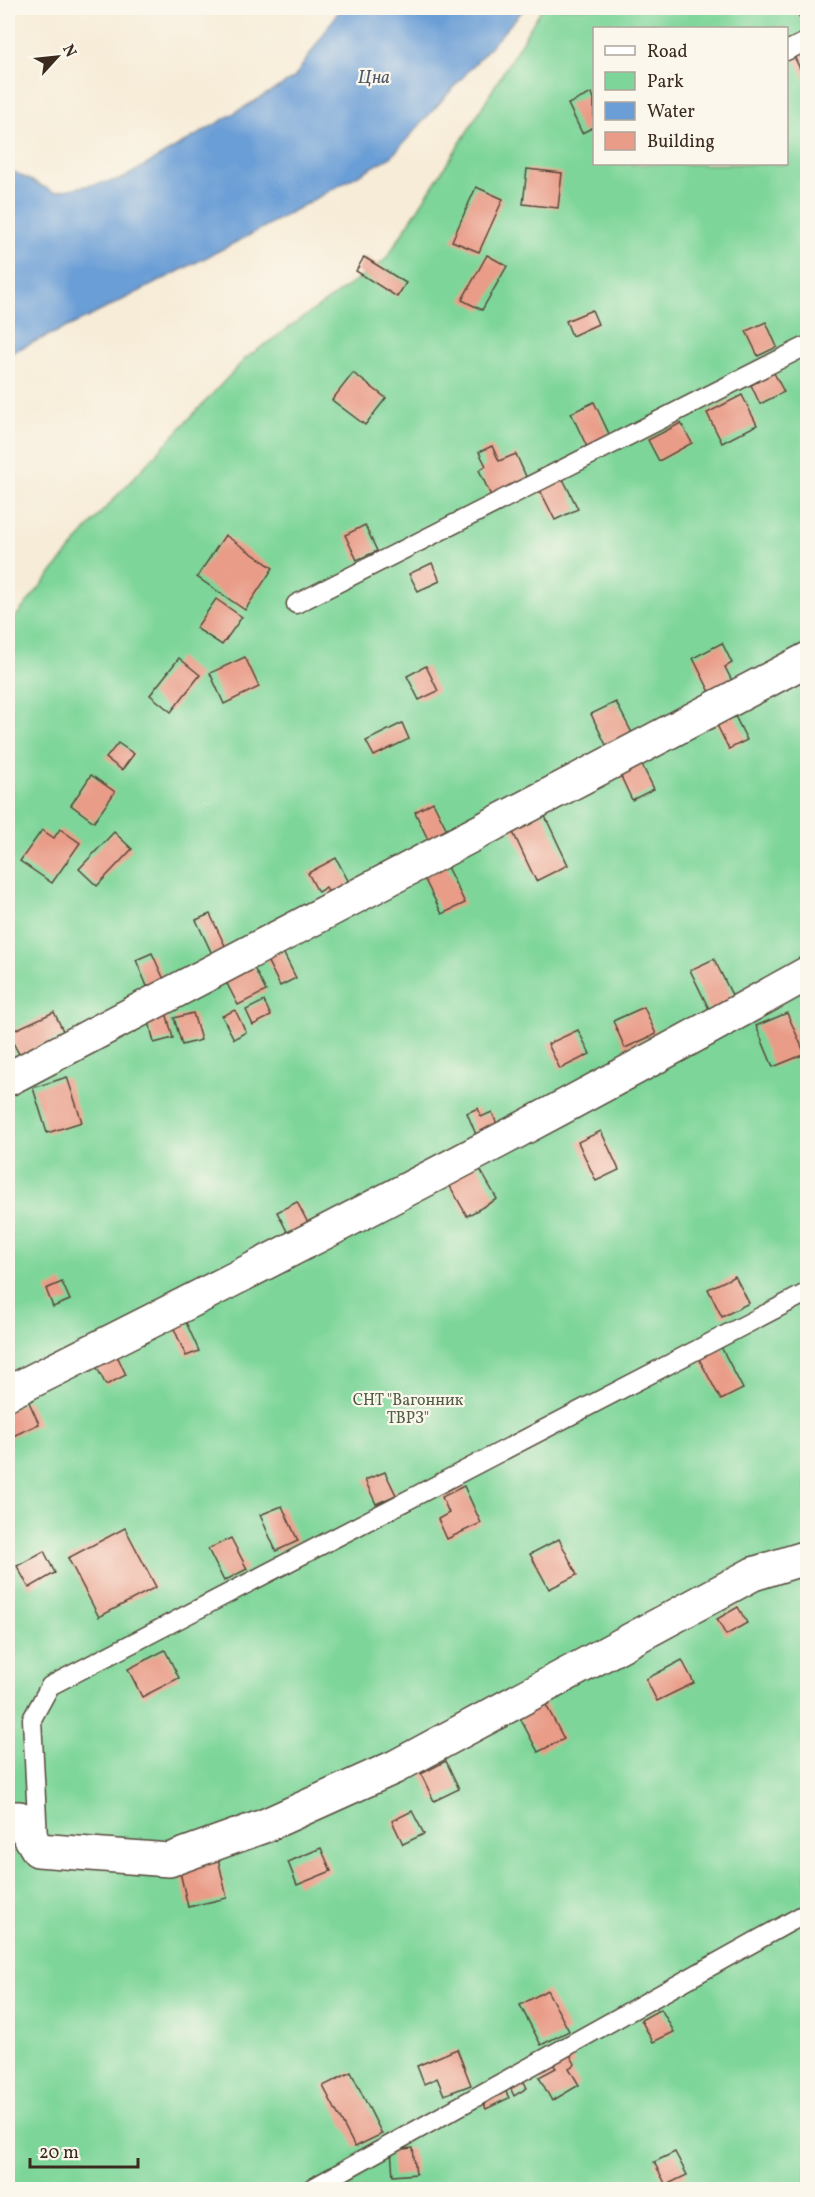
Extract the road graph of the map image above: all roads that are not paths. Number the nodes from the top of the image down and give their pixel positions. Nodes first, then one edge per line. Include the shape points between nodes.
1 (807, 40) edge
2 (788, 50) edge
3 (807, 345) edge
4 (296, 604) dead end
5 (807, 659) edge
6 (807, 973) edge
7 (8, 1079) edge
8 (807, 1292) edge
9 (8, 1393) edge
10 (807, 1557) edge
11 (8, 1818) edge
12 (38, 1850) junction
13 (807, 1912) edge
14 (309, 2190) edge

1 - 2 lane
3 - 4 lane
5 - 7 street
6 - 9 street via 579,1100
8 - 12 lane via 50,1686 32,1719
10 - 12 street via 753,1574 395,1767 264,1826 168,1860
11 - 12 street via 19,1818
13 - 14 lane

